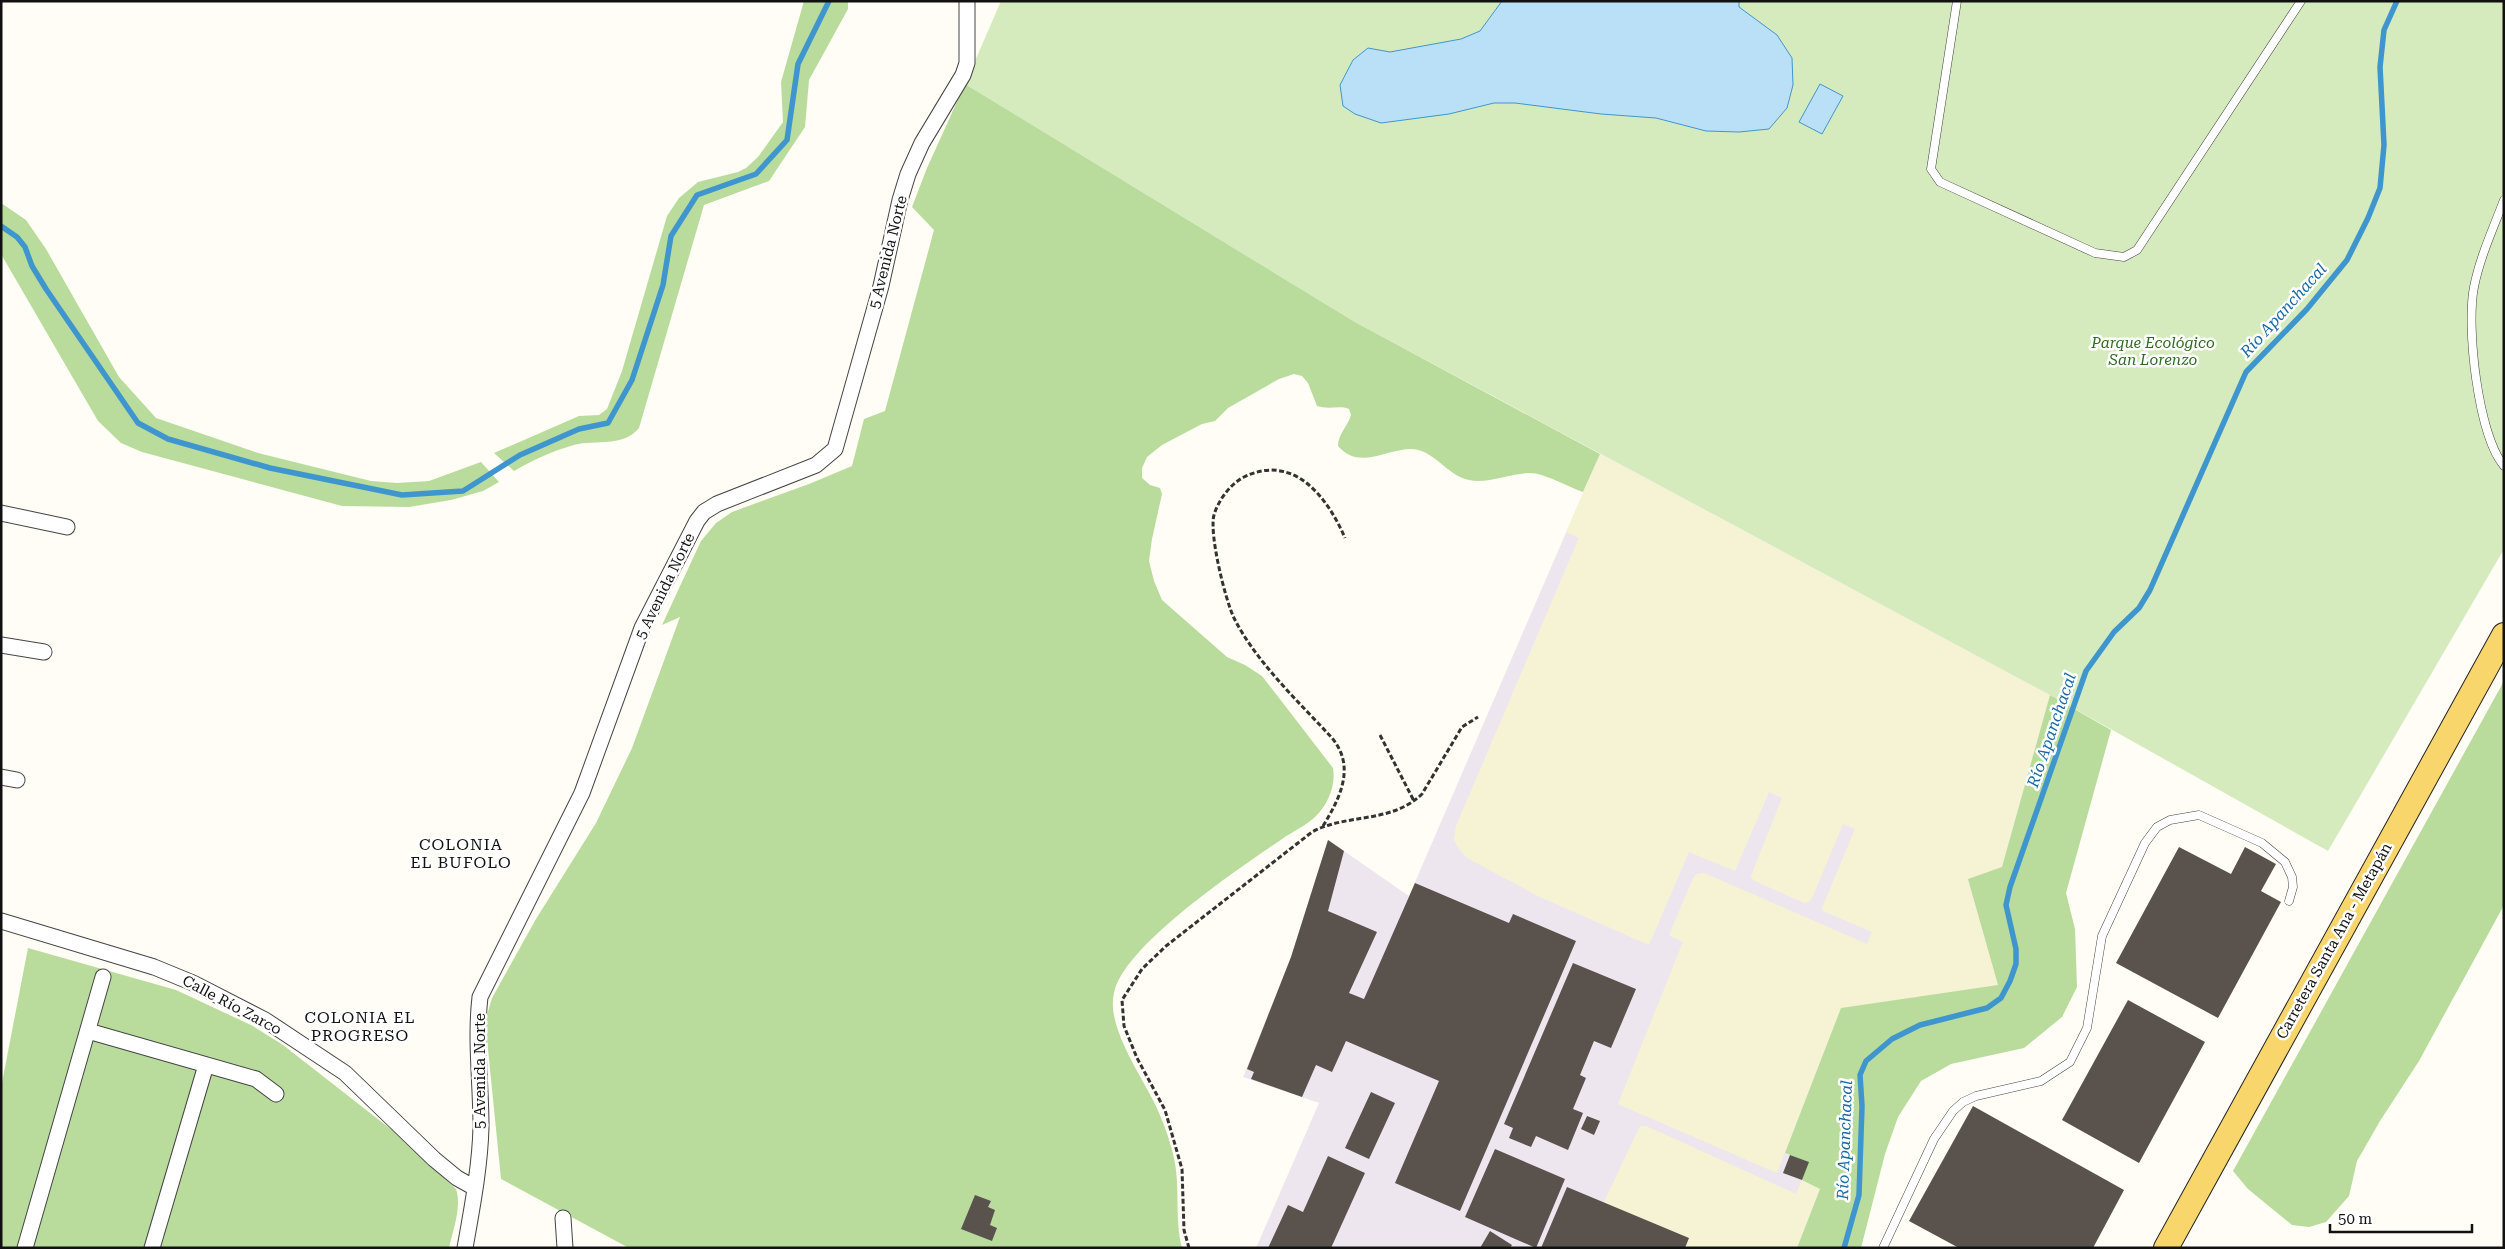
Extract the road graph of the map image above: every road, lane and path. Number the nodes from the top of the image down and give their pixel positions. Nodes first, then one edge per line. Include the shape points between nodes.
1 (967, 1) edge
2 (1957, 1) edge
3 (2301, 1) edge
4 (2504, 200) edge
5 (2504, 466) edge
6 (1, 513) edge
7 (67, 527) dead end
8 (1345, 538) dead end
9 (2504, 635) edge
10 (1, 645) edge
11 (44, 652) dead end
12 (1478, 717) dead end
13 (1380, 735) dead end
14 (1, 777) edge
15 (17, 780) dead end
16 (1414, 801) junction
17 (1322, 827) junction
18 (2289, 901) dead end
19 (1, 920) edge
20 (104, 977) dead end
21 (88, 1031) junction
22 (206, 1065) junction
23 (276, 1094) dead end
24 (475, 1188) junction
25 (563, 1218) dead end
26 (24, 1248) edge
27 (152, 1248) edge
28 (465, 1248) edge
29 (565, 1248) edge
30 (1189, 1248) edge
31 (1883, 1248) edge
32 (2166, 1248) edge

1 - 24 street, 5 Avenida Norte via 967,63 908,174 881,286 835,449 816,465 716,504 697,521 642,628 582,793 480,997 481,1128
2 - 3 lane via 1931,169 1940,182 2096,253 2124,257 2137,250
4 - 5 lane via 2473,290 2471,333 2486,432
6 - 7 street
8 - 17 path via 1336,517 1319,495 1300,477 1278,470 1256,471 1239,479 1221,498 1214,515 1213,542 1233,616 1252,647 1332,738 1344,759 1339,800
9 - 32 main road, Carretera Santa Ana - Metapán
10 - 11 street
12 - 16 path via 1462,726 1422,794
13 - 16 path
14 - 15 street
16 - 17 path via 1388,814
17 - 30 path via 1166,946 1142,969 1122,1000 1124,1026 1165,1110 1180,1161 1184,1230
18 - 31 lane via 2292,877 2285,862 2262,843 2199,815 2170,820 2157,827 2145,843 2102,936 2086,1028 2070,1062 2041,1081 1976,1096 1953,1111 1934,1139
19 - 24 street, Calle Río Zarco via 154,967 265,1020 345,1073 434,1159
20 - 21 street
21 - 22 street
21 - 26 street
22 - 23 street via 256,1079
22 - 27 street
24 - 28 street, 5 Avenida Norte
25 - 29 street

